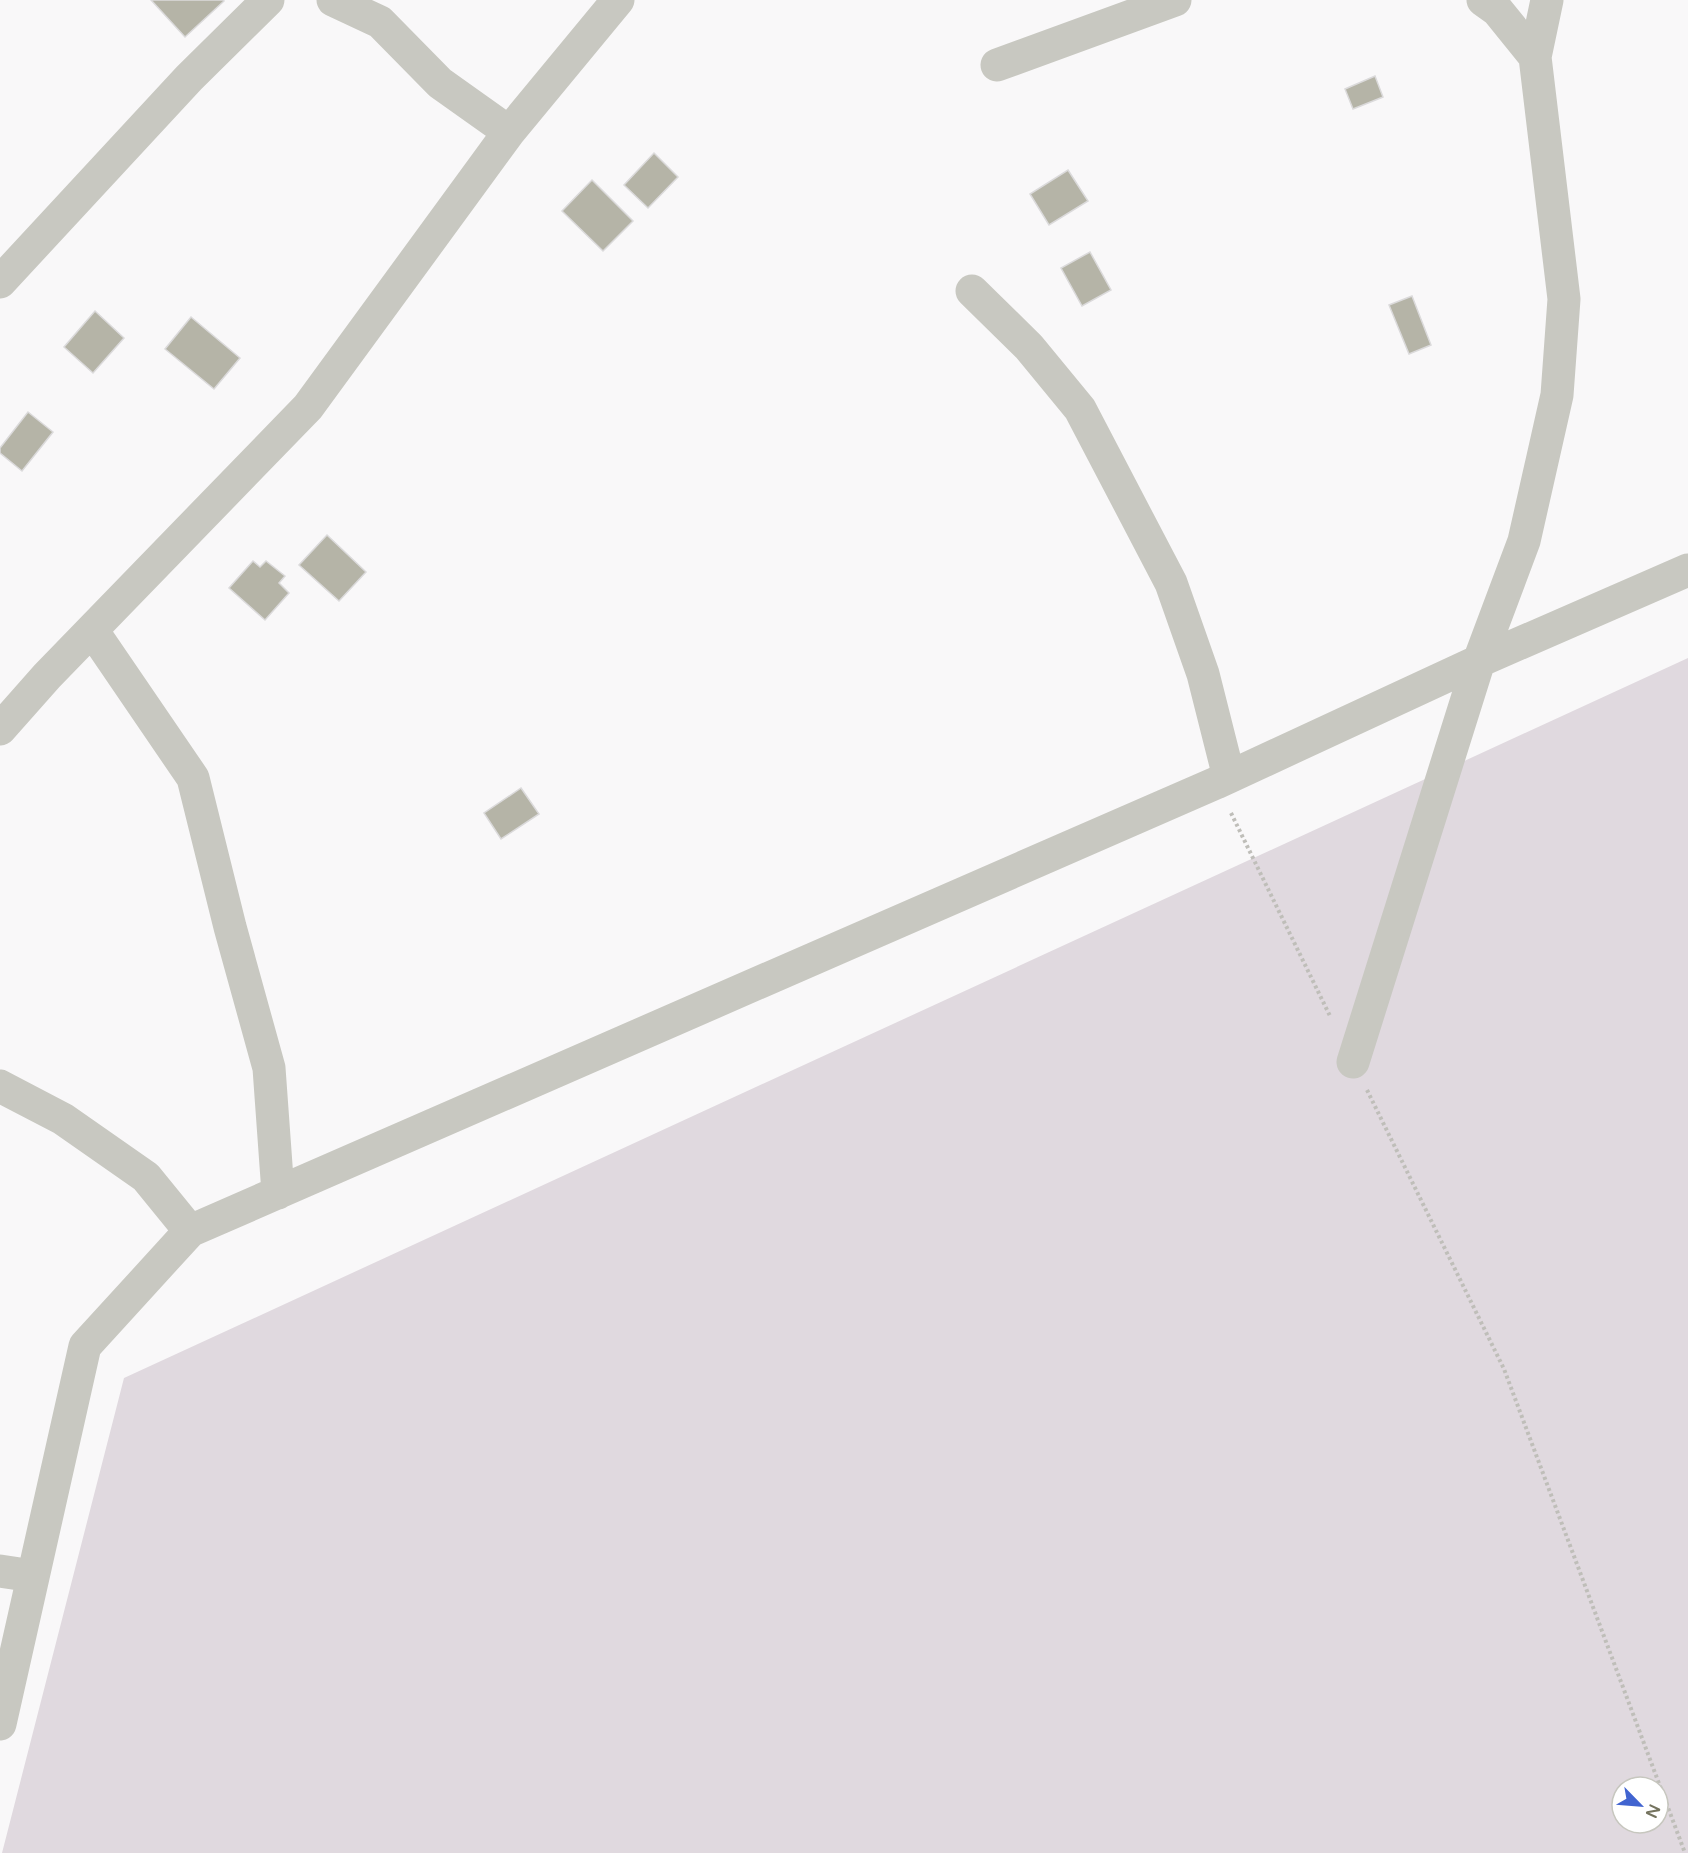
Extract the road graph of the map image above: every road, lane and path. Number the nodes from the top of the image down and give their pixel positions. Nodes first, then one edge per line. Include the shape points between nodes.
1 (268, 0) edge
2 (333, 0) edge
3 (618, 0) edge
4 (1175, 0) edge
5 (1483, 0) edge
6 (1547, 0) edge
7 (1535, 57) junction
8 (997, 65) dead end
9 (509, 132) junction
10 (0, 282) edge
11 (972, 291) dead end
12 (1688, 570) edge
13 (92, 630) junction
14 (1479, 660) junction
15 (0, 729) edge
16 (1222, 780) junction
17 (1353, 1062) junction
18 (0, 1086) edge
19 (278, 1193) junction
20 (190, 1231) junction
21 (0, 1571) edge
22 (33, 1576) junction
23 (0, 1724) edge
24 (1685, 1853) edge

1 - 10 street via 189,78
2 - 9 street via 380,22 440,83
3 - 9 street
4 - 8 street
5 - 7 street via 1497,10
6 - 7 street
7 - 14 street via 1564,299 1557,395 1524,541
9 - 13 street via 308,407
11 - 16 street via 1029,347 1080,409 1171,583 1203,674
12 - 14 street
13 - 15 street
13 - 19 street via 193,777 269,1068
14 - 16 street
14 - 17 street
16 - 17 path
16 - 19 street
17 - 24 path via 1504,1369
18 - 20 street via 63,1119 146,1177
19 - 20 street
20 - 22 street via 85,1346
21 - 22 street
22 - 23 street

